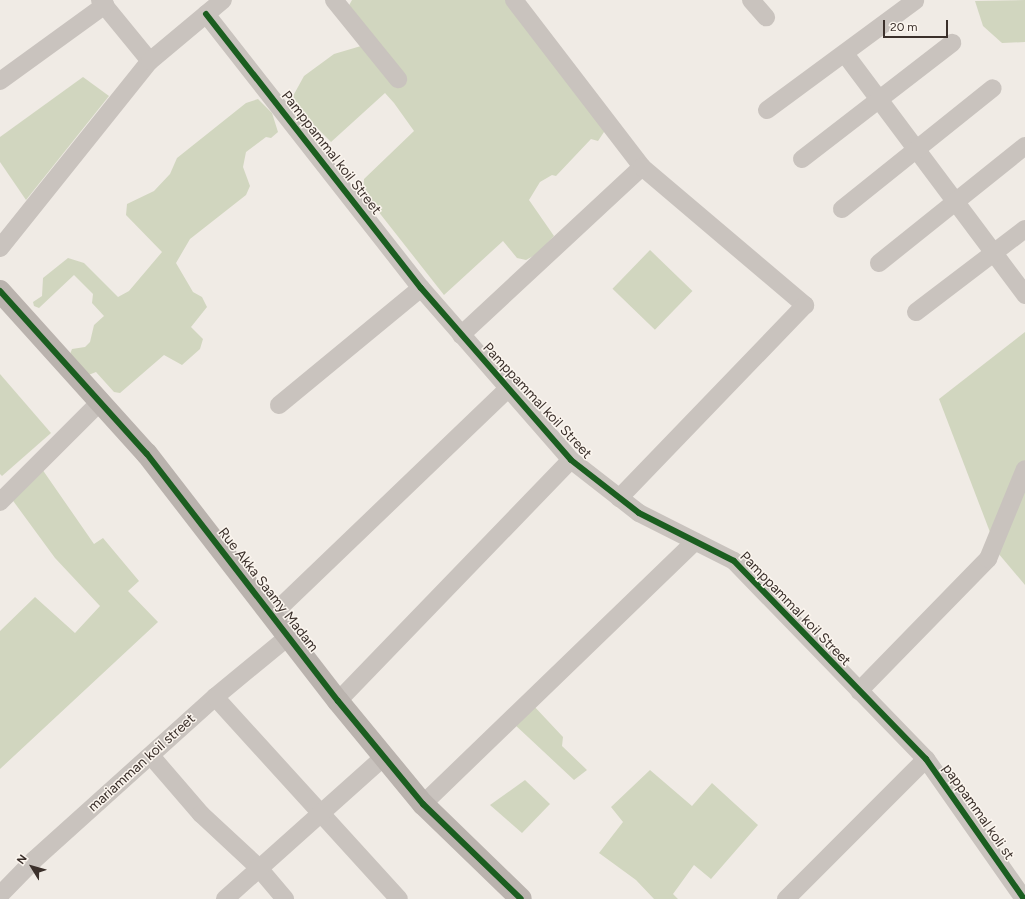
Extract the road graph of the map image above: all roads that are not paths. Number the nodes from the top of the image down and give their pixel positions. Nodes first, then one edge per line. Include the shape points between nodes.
1 (223, 0) edge
2 (334, 0) edge
3 (514, 0) edge
4 (751, 0) edge
5 (915, 1) edge
6 (103, 2) edge
7 (206, 14) junction
8 (766, 17) dead end
9 (952, 43) dead end
10 (845, 54) junction
11 (150, 61) junction
12 (398, 79) dead end
13 (0, 81) edge
14 (993, 88) dead end
15 (880, 98) junction
16 (767, 110) dead end
17 (1025, 146) edge
18 (916, 150) junction
19 (802, 159) dead end
20 (642, 167) junction
21 (953, 201) junction
22 (842, 209) dead end
23 (1025, 229) edge
24 (0, 248) edge
25 (992, 254) junction
26 (879, 263) dead end
27 (421, 288) junction
28 (0, 291) edge
29 (1025, 295) edge
30 (916, 312) dead end
31 (461, 335) junction
32 (507, 390) junction
33 (102, 402) junction
34 (279, 405) dead end
35 (571, 460) junction
36 (1025, 469) edge
37 (619, 498) junction
38 (0, 502) edge
39 (695, 541) junction
40 (272, 615) junction
41 (289, 636) junction
42 (858, 691) junction
43 (215, 698) junction
44 (338, 701) junction
45 (151, 756) junction
46 (384, 757) junction
47 (926, 759) junction
48 (423, 804) junction
49 (320, 815) junction
50 (258, 867) junction
51 (0, 896) edge
52 (225, 899) edge
53 (285, 899) edge
54 (399, 899) edge
55 (521, 899) edge
56 (786, 899) edge
57 (1024, 899) edge

1 - 7 street
2 - 12 street
3 - 20 street
4 - 8 street
5 - 10 street
6 - 11 street
6 - 13 street
7 - 11 street
7 - 27 street, Pamppammal koil Street
9 - 15 street
10 - 15 street
10 - 16 street
11 - 24 street
14 - 18 street
15 - 18 street
15 - 19 street
17 - 21 street
18 - 21 street
18 - 22 street
20 - 31 street
20 - 37 street via 805,305
21 - 25 street
21 - 26 street
23 - 25 street
25 - 29 street
25 - 30 street
27 - 31 street, Pamppammal koil Street
27 - 34 street
28 - 33 street, Rue Akka Saamy Madam
31 - 32 street, Pamppammal koil Street
32 - 35 street, Pamppammal koil Street
32 - 40 street
33 - 38 street
33 - 40 street, Rue Akka Saamy Madam via 157,466
35 - 37 street, Pamppammal koil Street
35 - 44 street
36 - 42 street via 988,559
37 - 39 street, Pamppammal koil Street via 639,513
39 - 42 street, Pamppammal koil Street via 734,560
39 - 48 street
40 - 41 street, Rue Akka Saamy Madam
41 - 43 street, mariamman koil street
41 - 44 street, Rue Akka Saamy Madam
42 - 47 street, Pamppammal koil Street
43 - 45 street, mariamman koil street
43 - 49 street
44 - 46 street, Rue Akka Saamy Madam
45 - 50 street via 201,814
45 - 51 street, mariamman koil street via 34,860
46 - 48 street, Rue Akka Saamy Madam
46 - 49 street
47 - 56 street
47 - 57 street, pappammal koli st
48 - 55 street, Rue Akka Saamy Madam
49 - 50 street
49 - 54 street
50 - 52 street
50 - 53 street

